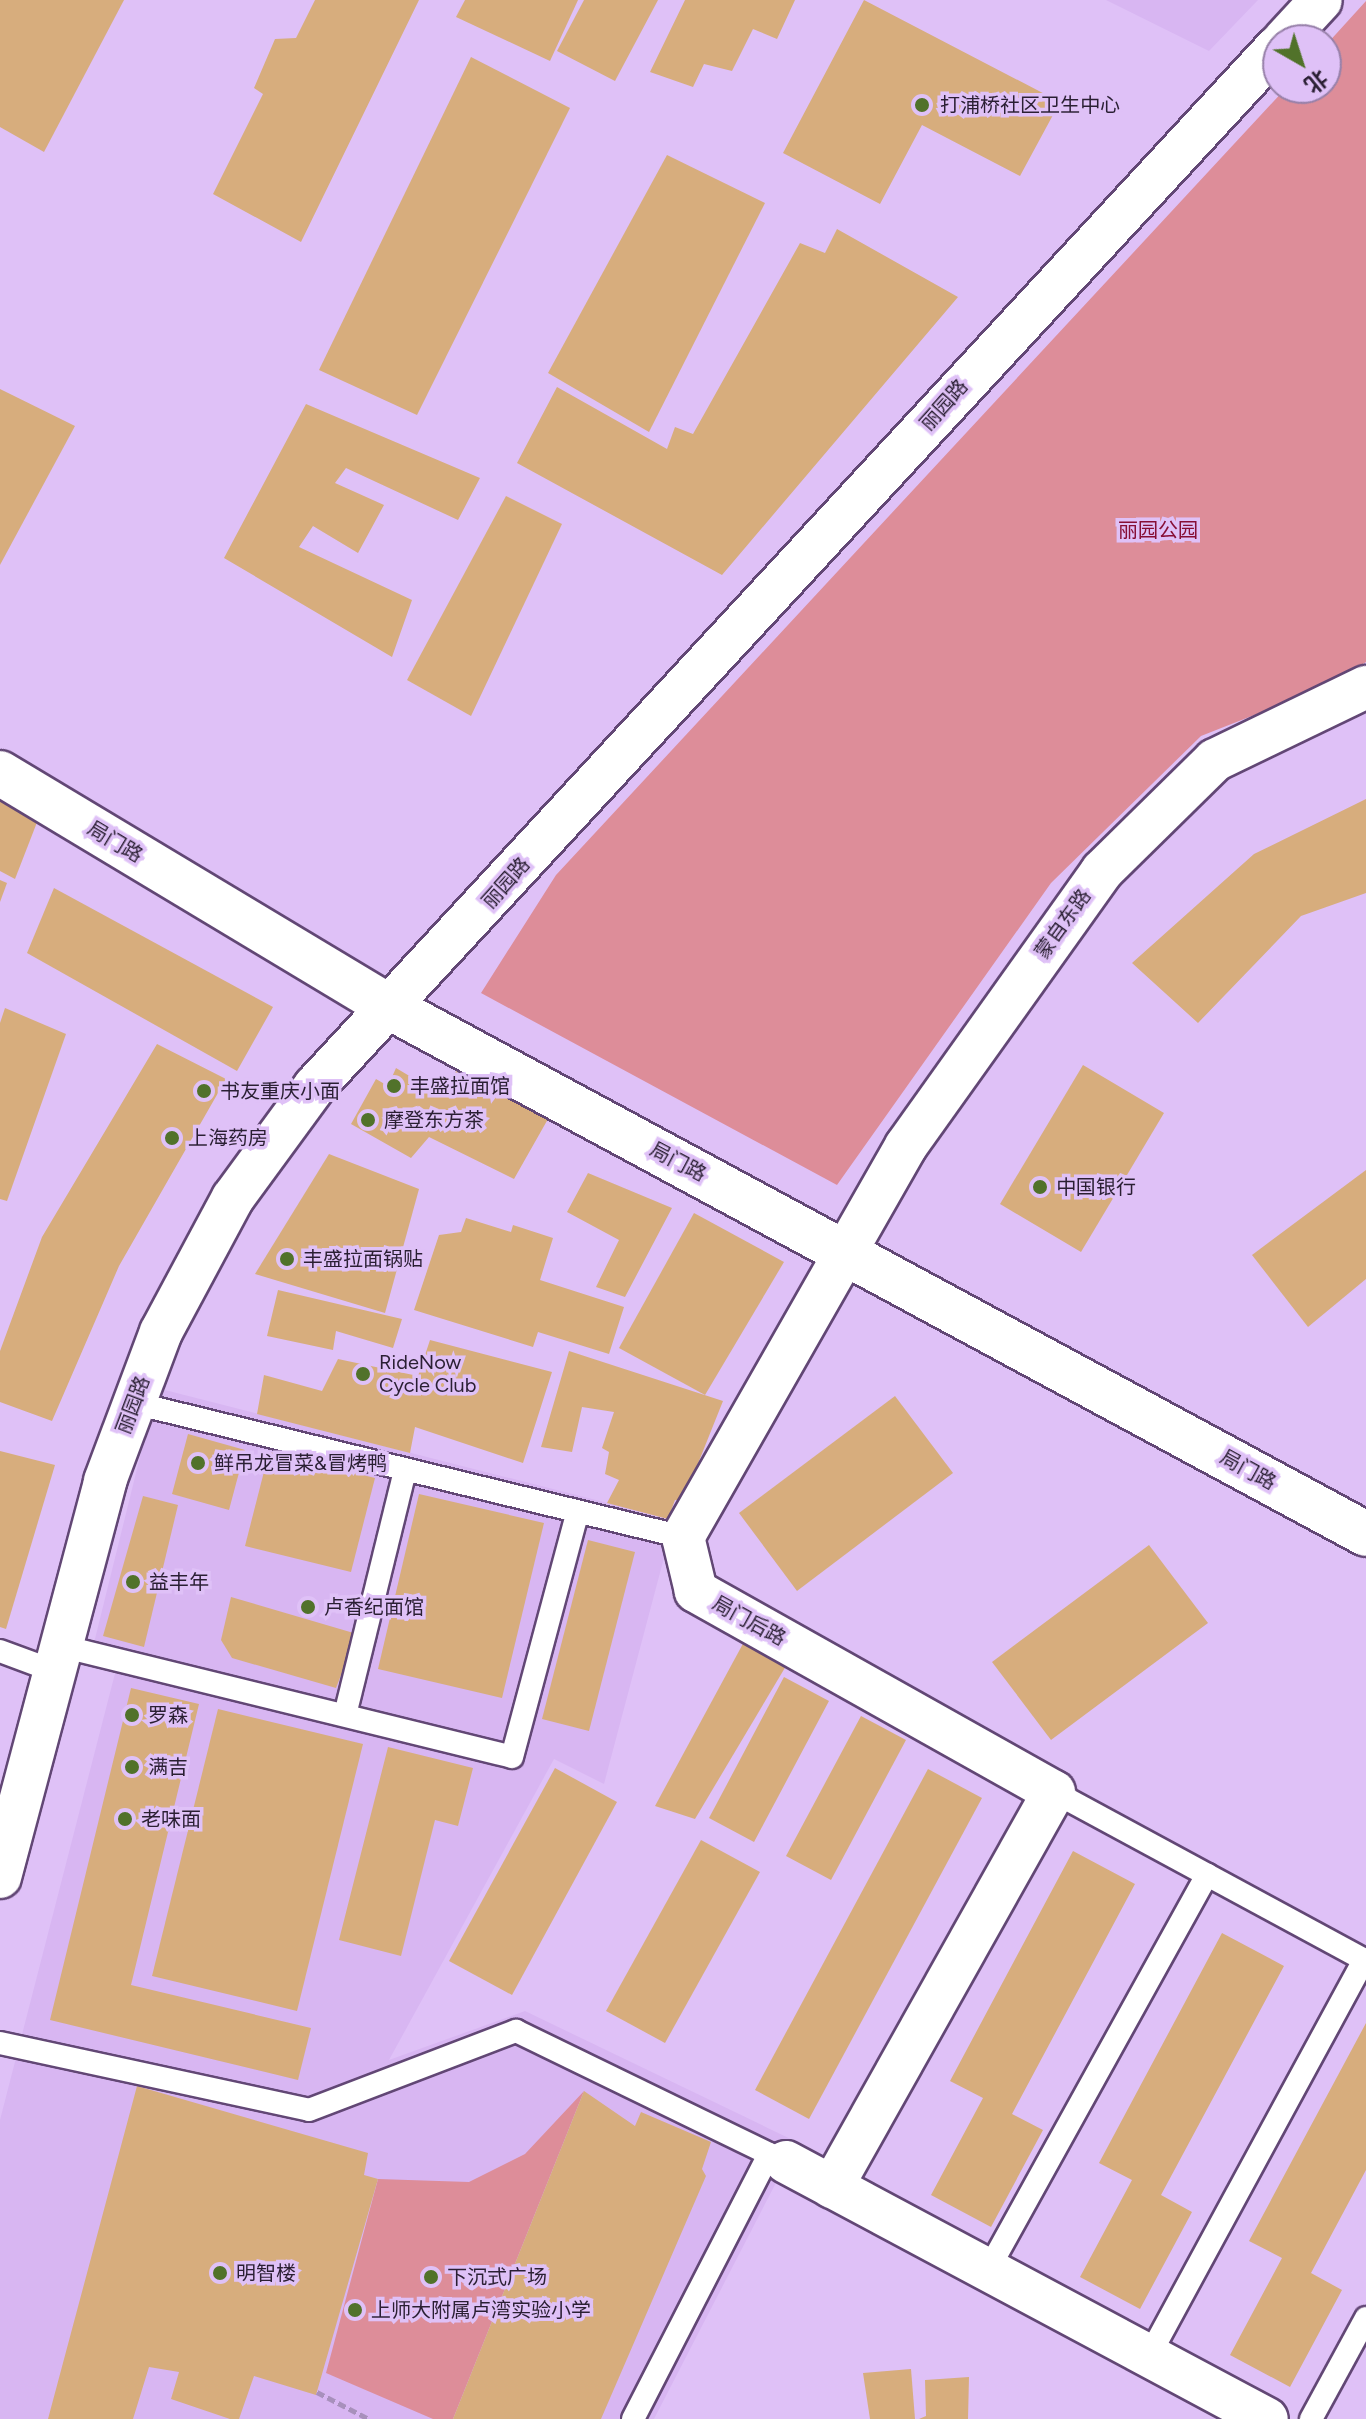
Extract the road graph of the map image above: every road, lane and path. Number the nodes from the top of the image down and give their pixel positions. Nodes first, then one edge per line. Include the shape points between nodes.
1 (1321, 0) edge
2 (1299, 24) edge
3 (1262, 63) edge
4 (1366, 687) edge
5 (0, 773) edge
6 (389, 1007) junction
7 (845, 1250) junction
8 (134, 1403) junction
9 (405, 1471) junction
10 (577, 1514) junction
11 (1366, 1534) edge
12 (683, 1537) junction
13 (0, 1651) edge
14 (58, 1659) junction
15 (345, 1715) junction
16 (1054, 1792) junction
17 (1207, 1875) junction
18 (0, 1877) edge
19 (1365, 1960) edge
20 (0, 2043) edge
21 (778, 2158) junction
22 (832, 2187) junction
23 (988, 2270) junction
24 (1366, 2318) edge
25 (1149, 2356) junction
26 (317, 2392) dead end
27 (369, 2419) edge
28 (633, 2419) edge
29 (1267, 2419) edge
30 (1311, 2419) edge

1 - 2 street
3 - 6 street, 丽园路
4 - 7 street, 蒙自东路 via 1215,760 1102,871 906,1146
5 - 6 street, 局门路
6 - 7 street, 局门路
6 - 8 street, 丽园路 via 315,1086 233,1198 161,1332
7 - 11 street, 局门路
7 - 12 street
8 - 9 lane
8 - 14 street, 丽园路 via 105,1481
9 - 10 lane
9 - 15 lane
10 - 12 lane
10 - 15 lane via 512,1757
12 - 16 street, 局门后路 via 696,1591
13 - 14 lane
14 - 15 lane
14 - 18 street, 丽园路
16 - 17 lane
16 - 22 street
17 - 19 lane
17 - 23 lane
19 - 25 lane
20 - 21 lane via 309,2110 516,2031
21 - 22 street
21 - 28 lane
22 - 23 street
23 - 25 street
24 - 30 lane
25 - 29 street
26 - 27 path

